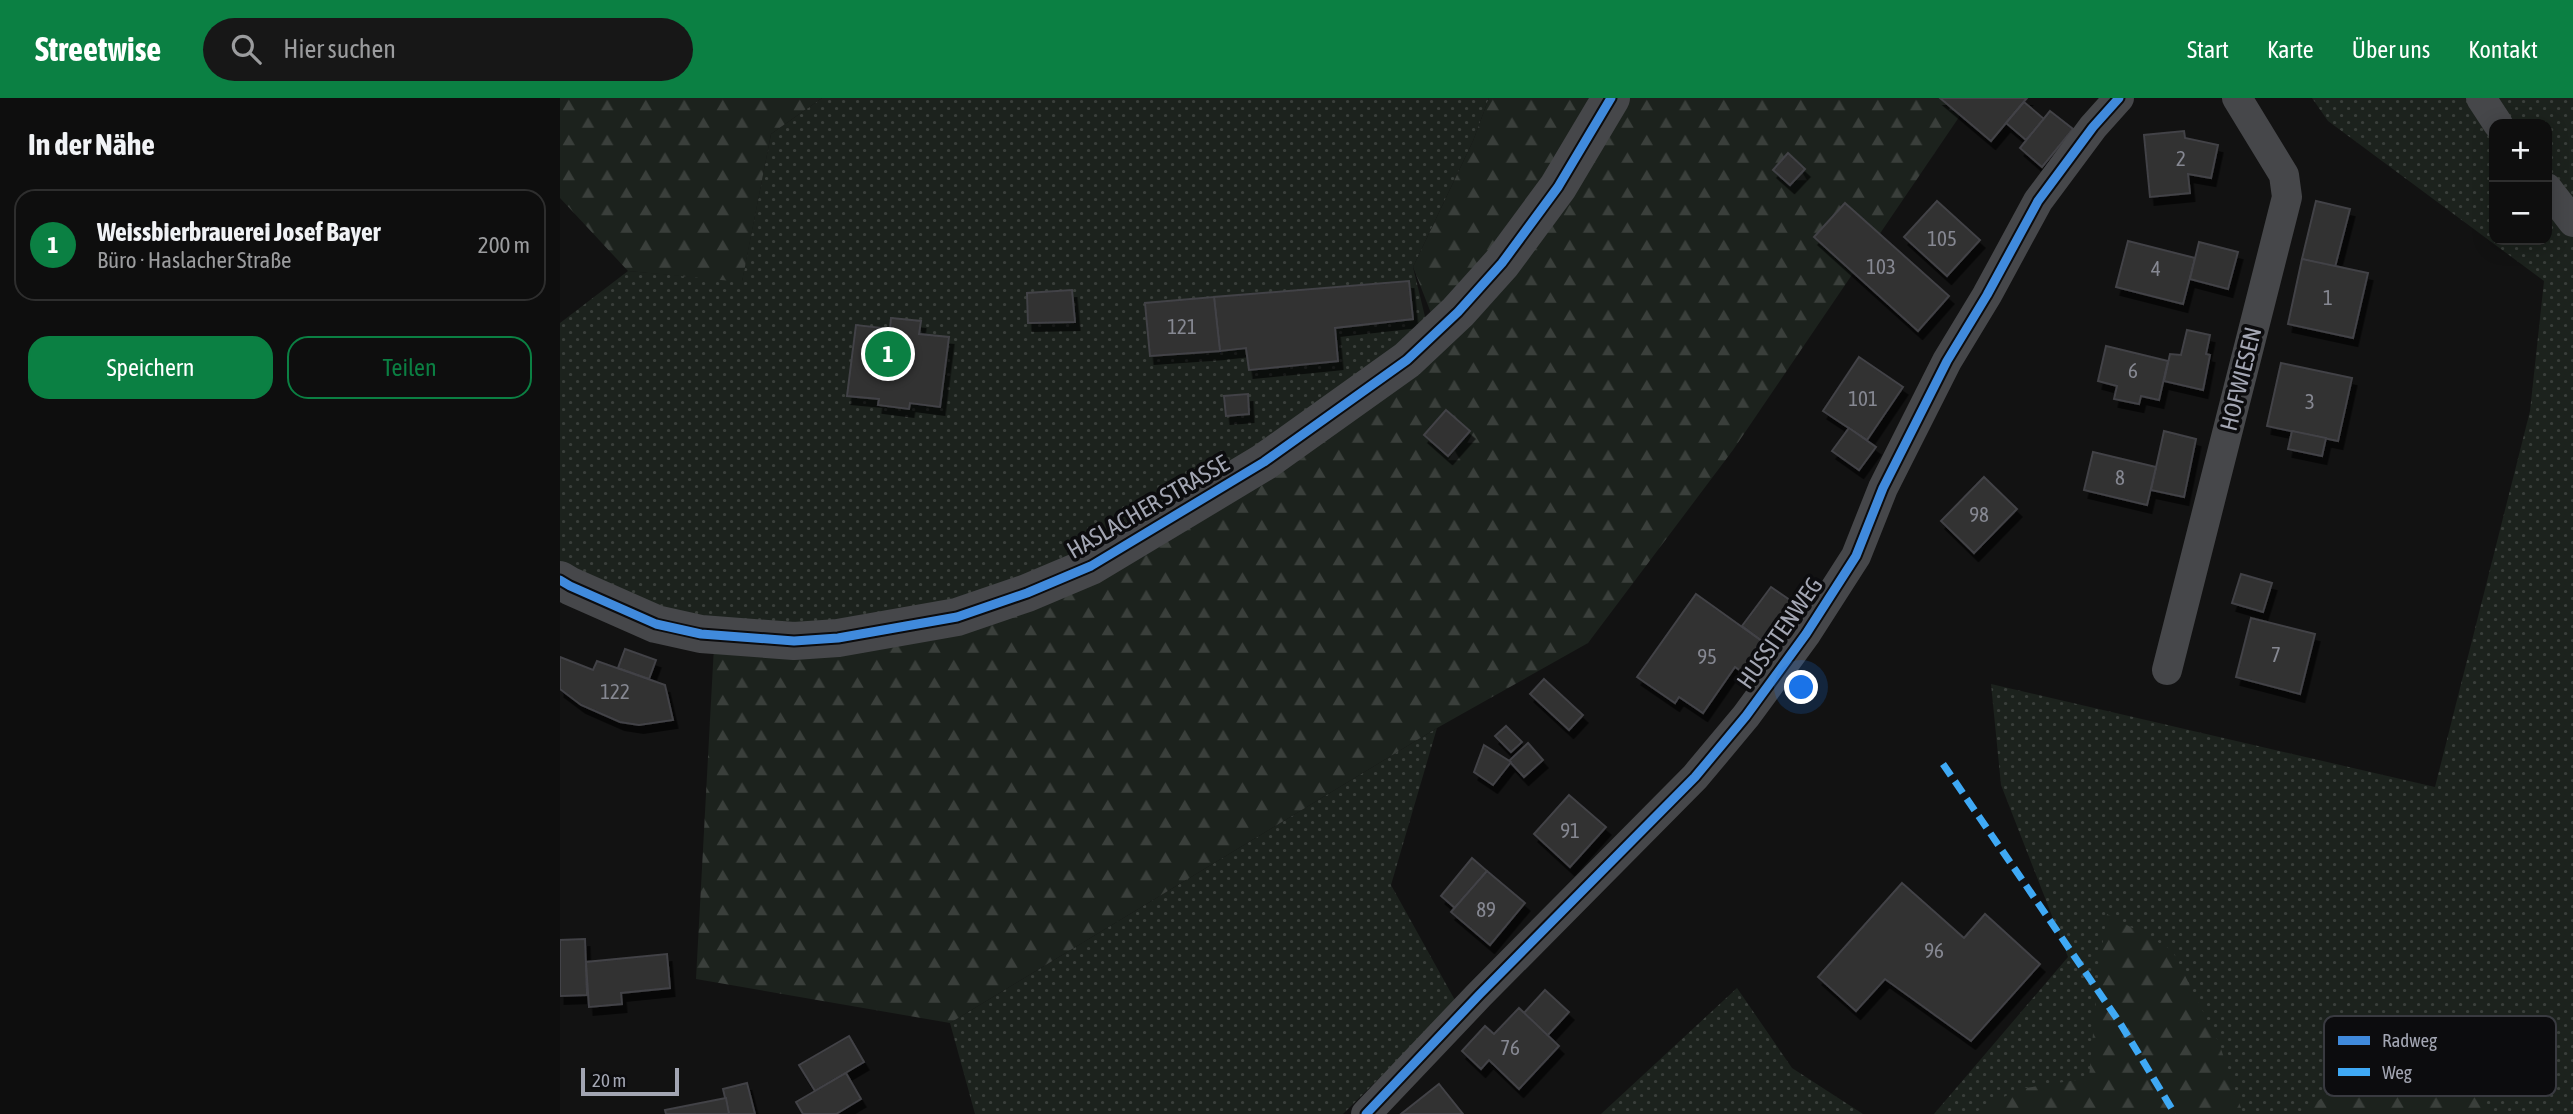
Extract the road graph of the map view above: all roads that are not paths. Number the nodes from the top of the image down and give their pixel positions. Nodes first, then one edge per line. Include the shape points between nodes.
1 (1611, 98) edge
2 (2119, 98) edge
3 (2236, 98) edge
4 (2481, 98) edge
5 (2495, 119) edge
6 (2552, 195) edge
7 (2573, 222) edge
8 (560, 580) edge
9 (2167, 670) dead end
10 (1366, 1114) edge

1 - 8 street, HASLACHER STRASSE via 1558,187 1502,263 1407,360 1264,463 1091,566 957,617 794,641 701,634 656,624
2 - 10 street, HUSSITENWEG via 2038,201 1947,360 1856,556 1753,706 1695,777
3 - 9 street, HOFWIESEN via 2284,174 2287,197
4 - 5 street
6 - 7 street

